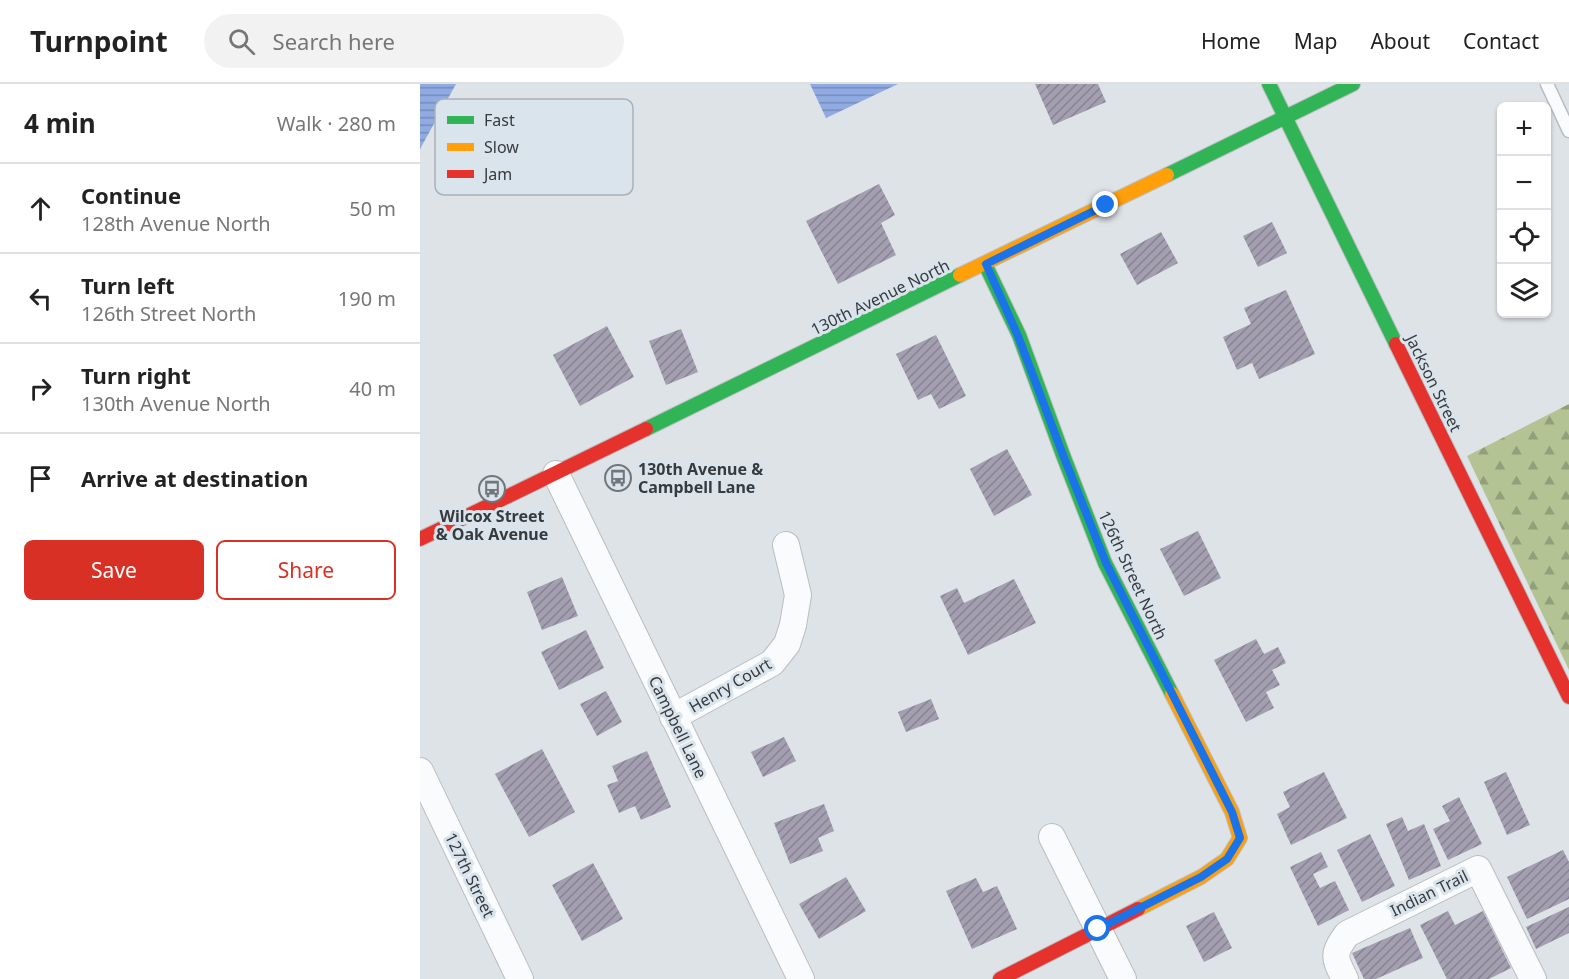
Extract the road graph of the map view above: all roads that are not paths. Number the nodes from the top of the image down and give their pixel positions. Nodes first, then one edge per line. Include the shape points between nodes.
1 (1269, 84) edge
2 (1353, 84) edge
3 (1547, 84) edge
4 (1286, 117) junction
5 (1569, 131) edge
6 (986, 264) junction
7 (556, 474) junction
8 (420, 539) edge
9 (786, 545) dead end
10 (1569, 697) edge
11 (673, 717) junction
12 (420, 771) edge
13 (1052, 837) dead end
14 (1098, 929) junction
15 (520, 979) edge
16 (801, 979) edge
17 (1000, 979) edge
18 (1123, 979) edge
19 (1345, 979) edge
20 (1533, 979) edge

1 - 4 street, Jackson Street
2 - 4 street, 130th Avenue North
3 - 5 lane
4 - 6 street, 130th Avenue North
4 - 10 street, Jackson Street
6 - 7 street, 130th Avenue North
6 - 14 street, 126th Street North via 1106,563 1232,812 1240,838 1227,859 1201,877
7 - 8 street, 130th Avenue North
7 - 11 street, Campbell Lane
9 - 11 street, Henry Court via 798,595 787,644 772,663
11 - 16 street, Campbell Lane
12 - 15 street, 127th Street
13 - 14 street
14 - 17 street
14 - 18 street
19 - 20 street, Indian Trail via 1335,960 1338,946 1347,934 1478,869

